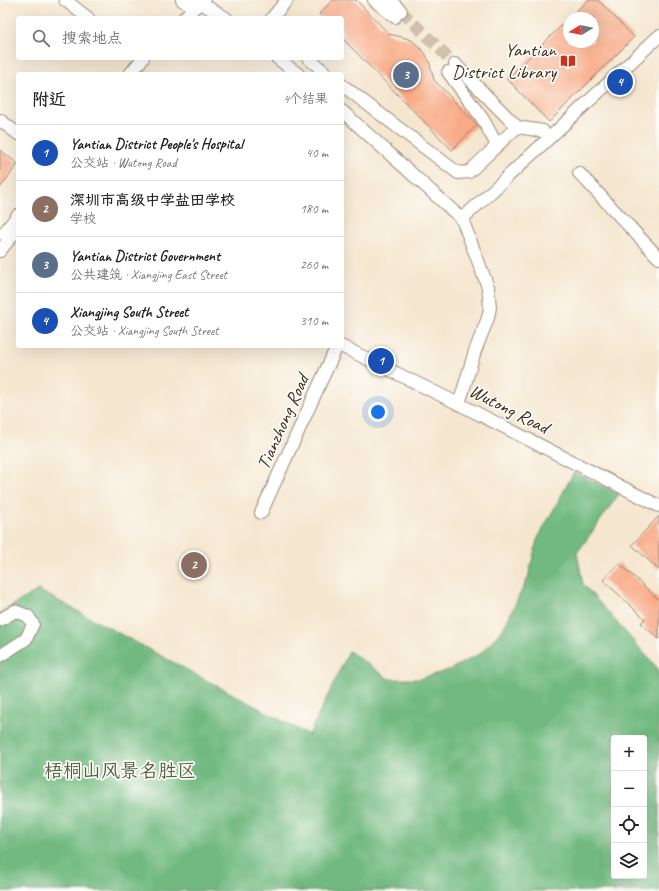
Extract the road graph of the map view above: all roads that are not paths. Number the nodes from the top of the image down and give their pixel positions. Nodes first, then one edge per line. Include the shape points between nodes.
1 (65, 0) edge
2 (287, 0) edge
3 (374, 0) edge
4 (390, 0) edge
5 (193, 2) edge
6 (85, 16) edge
7 (177, 16) edge
8 (185, 16) edge
9 (222, 16) edge
10 (274, 16) edge
11 (657, 42) edge
12 (141, 60) edge
13 (150, 60) edge
14 (280, 60) edge
15 (310, 60) edge
16 (132, 72) edge
17 (142, 72) edge
18 (295, 72) edge
19 (325, 72) edge
20 (344, 87) edge
21 (344, 113) edge
22 (0, 120) edge
23 (517, 127) junction
24 (543, 131) dead end
25 (16, 132) edge
26 (497, 146) junction
27 (579, 173) dead end
28 (16, 217) edge
29 (462, 219) junction
30 (16, 231) edge
31 (0, 237) edge
32 (0, 251) edge
33 (659, 258) edge
34 (344, 347) edge
35 (336, 348) edge
36 (459, 404) junction
37 (659, 506) edge
38 (261, 513) dead end
39 (0, 620) edge
40 (0, 656) edge

1 - 6 street
2 - 10 street
3 - 4 street via 398,14
5 - 7 street
5 - 8 street
5 - 9 street
11 - 29 street
12 - 16 street
13 - 17 street
14 - 18 street
15 - 19 street
20 - 26 street via 458,173 470,172
21 - 29 street
22 - 25 street
23 - 24 street
23 - 26 street
23 - 26 street via 452,68
27 - 33 street
28 - 31 street
29 - 36 street via 488,287 490,307
30 - 32 street
34 - 36 street, Wutong Road
35 - 38 street, Tianzhong Road
36 - 37 street, Wutong Road
39 - 40 street via 15,611 28,616 33,624 26,638

